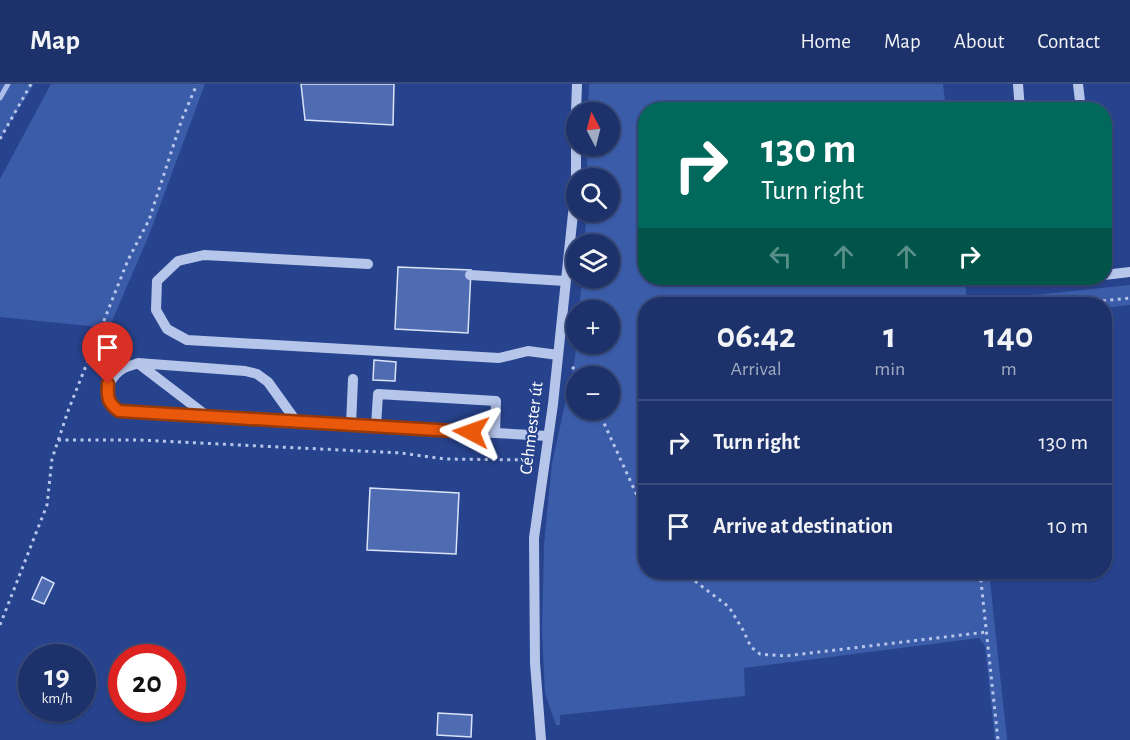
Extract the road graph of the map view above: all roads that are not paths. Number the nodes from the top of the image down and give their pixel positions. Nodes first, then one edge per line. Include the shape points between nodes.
1 (577, 84) edge
2 (1018, 84) edge
3 (1078, 84) edge
4 (576, 102) edge
5 (1019, 102) edge
6 (1080, 102) edge
7 (576, 156) edge
8 (571, 234) edge
9 (368, 264) dead end
10 (1130, 272) edge
11 (1112, 273) edge
12 (470, 274) dead end
13 (566, 281) joint
14 (558, 355) junction
15 (138, 363) junction
16 (353, 379) dead end
17 (207, 416) junction
18 (296, 421) junction
19 (351, 425) junction
20 (376, 426) junction
21 (495, 434) junction
22 (548, 436) junction
23 (541, 740) edge

1 - 4 street
2 - 5 street
3 - 6 street
7 - 8 street, Céhmester út
9 - 14 street via 204,255 178,261 157,280 156,310 167,329 187,339 499,358 528,351
10 - 11 street
12 - 13 street
13 - 14 street, Céhmester út
14 - 22 street, Céhmester út
15 - 17 street
15 - 17 street via 124,368 108,384 111,405 119,411
15 - 18 street via 257,374 268,382
16 - 19 street
17 - 18 street
18 - 19 street
19 - 20 street
20 - 21 street
20 - 21 street via 378,394 496,401
21 - 22 street
22 - 23 street, Céhmester út via 534,538 535,663

